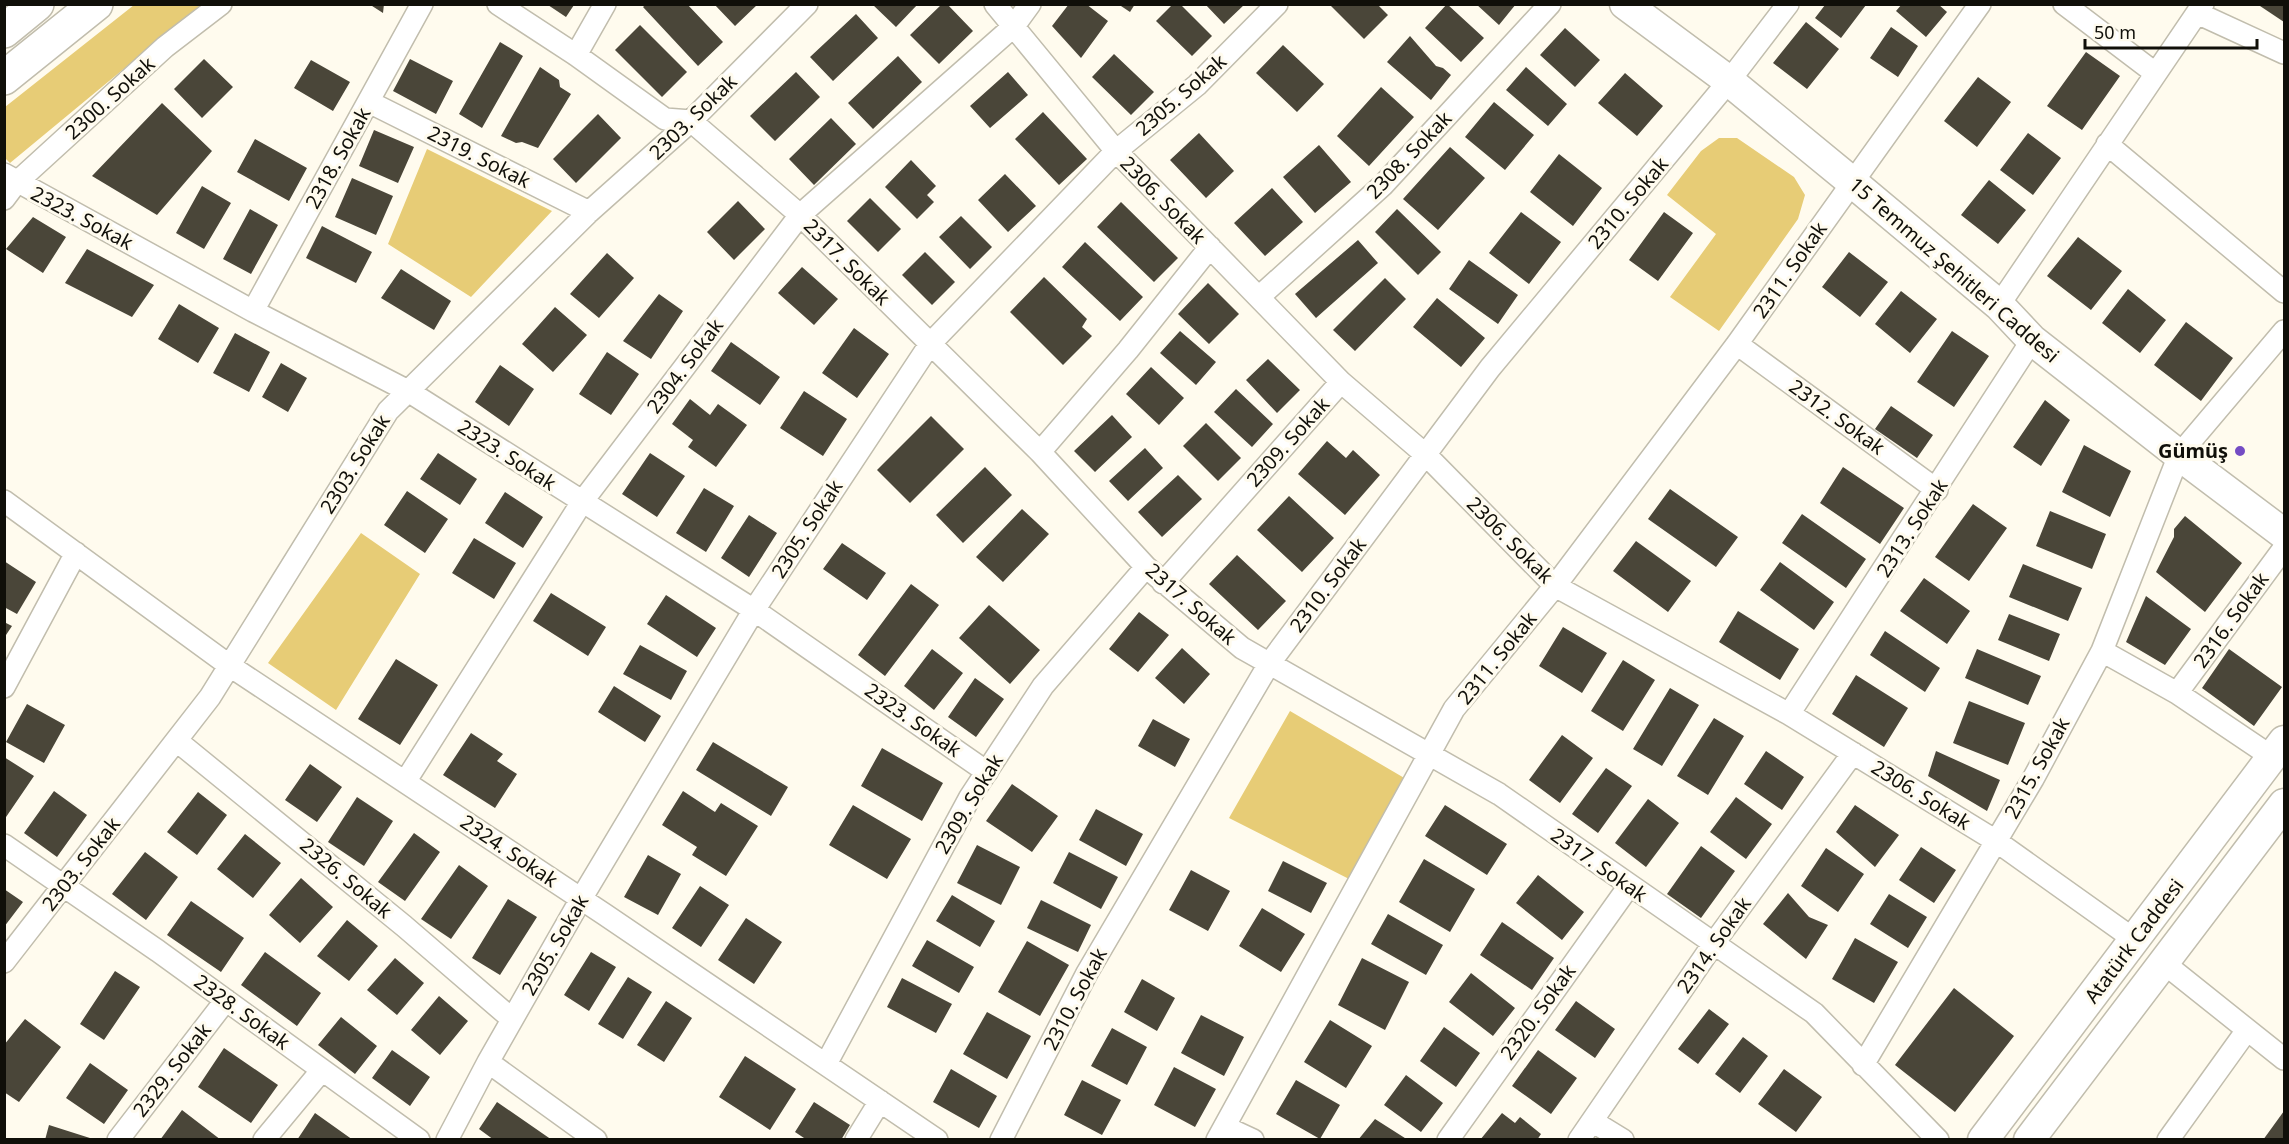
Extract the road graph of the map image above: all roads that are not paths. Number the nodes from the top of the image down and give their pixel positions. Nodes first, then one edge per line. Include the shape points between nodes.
1 (37, 4) edge
2 (96, 4) edge
3 (221, 4) edge
4 (422, 4) edge
5 (498, 4) edge
6 (605, 4) edge
7 (807, 4) edge
8 (995, 4) edge
9 (1030, 4) edge
10 (1277, 4) edge
11 (1550, 4) edge
12 (1626, 4) edge
13 (1788, 4) edge
14 (1980, 4) edge
15 (2064, 4) edge
16 (2200, 9) edge
17 (1014, 26) junction
18 (4, 32) edge
19 (2284, 53) edge
20 (576, 55) junction
21 (2154, 73) junction
22 (4, 78) edge
23 (1729, 81) junction
24 (369, 102) junction
25 (691, 121) junction
26 (2107, 144) junction
27 (1116, 151) junction
28 (1852, 182) junction
29 (8, 185) edge
30 (589, 212) junction
31 (800, 215) junction
32 (1210, 248) junction
33 (2284, 292) edge
34 (1259, 297) junction
35 (1999, 305) junction
36 (253, 311) junction
37 (2284, 331) edge
38 (2032, 340) junction
39 (930, 344) junction
40 (1737, 344) junction
41 (1341, 382) junction
42 (408, 392) junction
43 (1040, 452) junction
44 (1426, 455) junction
45 (2179, 455) junction
46 (1937, 490) junction
47 (4, 501) edge
48 (582, 502) junction
49 (2284, 534) edge
50 (2284, 548) edge
51 (76, 553) junction
52 (1146, 567) junction
53 (1163, 583) junction
54 (1555, 586) junction
55 (754, 610) junction
56 (2102, 651) junction
57 (1269, 664) junction
58 (230, 666) junction
59 (4, 687) edge
60 (2177, 693) junction
61 (1790, 714) junction
62 (177, 741) junction
63 (2278, 749) edge
64 (1853, 753) junction
65 (1429, 755) junction
66 (987, 772) junction
67 (405, 782) junction
68 (2284, 804) edge
69 (1996, 841) junction
70 (4, 845) edge
71 (1629, 886) junction
72 (63, 888) junction
73 (581, 899) junction
74 (2135, 940) junction
75 (1714, 943) junction
76 (4, 962) edge
77 (2165, 964) junction
78 (226, 1000) junction
79 (512, 1019) junction
80 (2247, 1030) junction
81 (2284, 1059) edge
82 (488, 1062) junction
83 (826, 1064) junction
84 (1863, 1065) junction
85 (322, 1070) junction
86 (880, 1101) junction
87 (1592, 1121) junction
88 (1221, 1133) edge
89 (118, 1140) edge
90 (264, 1140) edge
91 (419, 1140) edge
92 (447, 1140) edge
93 (596, 1140) edge
94 (856, 1140) edge
95 (937, 1140) edge
96 (1001, 1140) edge
97 (1253, 1140) edge
98 (1448, 1140) edge
99 (1579, 1140) edge
100 (1623, 1140) edge
101 (1938, 1140) edge
102 (1983, 1140) edge
103 (2029, 1140) edge
104 (2168, 1140) edge

1 - 18 highway
2 - 22 highway
3 - 29 street, 2300. Sokak via 165,47
4 - 24 street, 2318. Sokak
5 - 20 street
6 - 20 street
7 - 25 street, 2303. Sokak
8 - 17 street, 2306. Sokak
9 - 17 street, 2304. Sokak
10 - 27 street, 2305. Sokak via 1197,85
11 - 34 street, 2308. Sokak via 1383,184
12 - 23 main road, 15 Temmuz Şehitleri Caddesi
13 - 23 street, 2310. Sokak
14 - 28 street, 2311. Sokak
15 - 21 street
16 - 19 street
16 - 21 street
17 - 27 street, 2306. Sokak
17 - 31 street, 2304. Sokak
20 - 25 street via 665,119
21 - 26 street
23 - 28 main road, 15 Temmuz Şehitleri Caddesi
23 - 44 street, 2310. Sokak via 1490,368
24 - 30 street, 2319. Sokak
24 - 36 street, 2318. Sokak
25 - 30 street, 2303. Sokak
25 - 31 street, 2317. Sokak
26 - 33 street
26 - 35 street
27 - 32 street, 2306. Sokak
27 - 39 street, 2305. Sokak
28 - 35 main road, 15 Temmuz Şehitleri Caddesi
28 - 40 street, 2311. Sokak
29 - 36 street, 2323. Sokak
30 - 42 street, 2303. Sokak
31 - 39 street, 2317. Sokak
31 - 48 street, 2304. Sokak
32 - 34 street, 2306. Sokak
32 - 43 street
34 - 41 street, 2306. Sokak
35 - 38 main road, 15 Temmuz Şehitleri Caddesi
36 - 42 street, 2323. Sokak
37 - 45 street, 2315. Sokak
38 - 45 main road, 15 Temmuz Şehitleri Caddesi
38 - 46 street, 2313. Sokak
39 - 43 street, 2317. Sokak
39 - 55 street, 2305. Sokak
40 - 46 street, 2312. Sokak
40 - 54 street, 2311. Sokak
41 - 44 street, 2306. Sokak
41 - 53 street, 2309. Sokak
42 - 48 street, 2323. Sokak
42 - 58 street, 2303. Sokak via 388,411
43 - 52 street, 2317. Sokak
44 - 54 street, 2306. Sokak
44 - 57 street, 2310. Sokak
45 - 49 main road, 15 Temmuz Şehitleri Caddesi
45 - 56 street, 2315. Sokak
46 - 61 street, 2313. Sokak
47 - 51 street, 2324. Sokak
48 - 55 street, 2323. Sokak
48 - 67 street, 2304. Sokak
50 - 60 street, 2316. Sokak
51 - 58 street, 2324. Sokak
51 - 59 street
52 - 53 street, 2317. Sokak
52 - 66 street, 2309. Sokak via 1043,686
53 - 57 street, 2317. Sokak via 1242,648
54 - 61 street, 2306. Sokak
54 - 65 street, 2311. Sokak via 1454,709
55 - 66 street, 2323. Sokak
55 - 73 street, 2305. Sokak
56 - 60 street
56 - 69 street, 2315. Sokak
57 - 65 street, 2317. Sokak
57 - 96 street, 2310. Sokak via 1087,973
58 - 62 street, 2303. Sokak
58 - 67 street, 2324. Sokak
60 - 63 street
61 - 64 street, 2306. Sokak
62 - 72 street, 2303. Sokak
62 - 79 street, 2326. Sokak
63 - 74 main road, Atatürk Caddesi
64 - 69 street, 2306. Sokak
64 - 75 street, 2314. Sokak
65 - 71 street, 2317. Sokak via 1498,794
65 - 88 street, 2311. Sokak
66 - 83 street, 2309. Sokak
67 - 73 street, 2324. Sokak
68 - 77 main road, Atatürk Caddesi
69 - 74 street, 2306. Sokak
69 - 84 street, 2315. Sokak
70 - 72 street, 2328. Sokak
71 - 75 street, 2317. Sokak
71 - 98 street, 2320. Sokak
72 - 76 street, 2303. Sokak
72 - 78 street, 2328. Sokak
73 - 79 street, 2305. Sokak
73 - 83 street, 2324. Sokak
74 - 102 main road, Atatürk Caddesi
75 - 84 street, 2317. Sokak via 1814,1013
75 - 87 street, 2314. Sokak
77 - 80 street
77 - 103 main road, Atatürk Caddesi
78 - 85 street, 2328. Sokak
78 - 89 street, 2329. Sokak
79 - 82 street, 2305. Sokak
80 - 81 street
80 - 104 street
82 - 92 street, 2305. Sokak
82 - 93 street
83 - 86 street, 2324. Sokak
84 - 101 street, 2317. Sokak
85 - 90 street
85 - 91 street, 2328. Sokak
86 - 94 street
86 - 95 street, 2324. Sokak
87 - 99 street, 2314. Sokak
87 - 100 street
88 - 97 street

